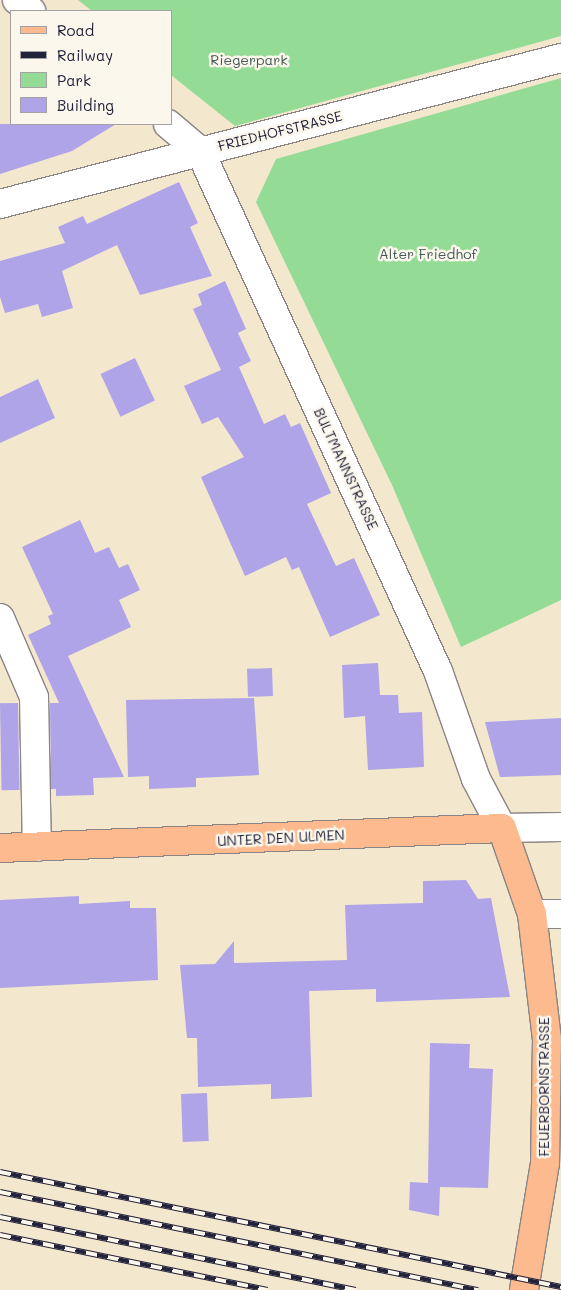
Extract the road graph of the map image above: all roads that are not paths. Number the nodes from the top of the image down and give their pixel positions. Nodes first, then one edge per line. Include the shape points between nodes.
1 (17, 0) edge
2 (30, 10) edge
3 (561, 58) edge
4 (169, 125) edge
5 (200, 151) junction
6 (0, 204) edge
7 (0, 618) edge
8 (561, 827) edge
9 (502, 828) junction
10 (37, 847) junction
11 (0, 848) edge
12 (532, 914) junction
13 (561, 914) edge
14 (524, 1290) edge

1 - 2 street
3 - 5 street, FRIEDHOFSTRASSE
4 - 5 street, BULTMANNSTRASSE
5 - 6 street, FRIEDHOFSTRASSE
5 - 9 street, BULTMANNSTRASSE via 442,680 476,779
7 - 10 street via 34,697
8 - 9 street, UNTER DEN ULMEN
9 - 10 main road, UNTER DEN ULMEN
9 - 12 main road, FEUERBORNSTRASSE
10 - 11 main road, UNTER DEN ULMEN
12 - 13 street
12 - 14 main road, FEUERBORNSTRASSE via 547,1039 545,1163

